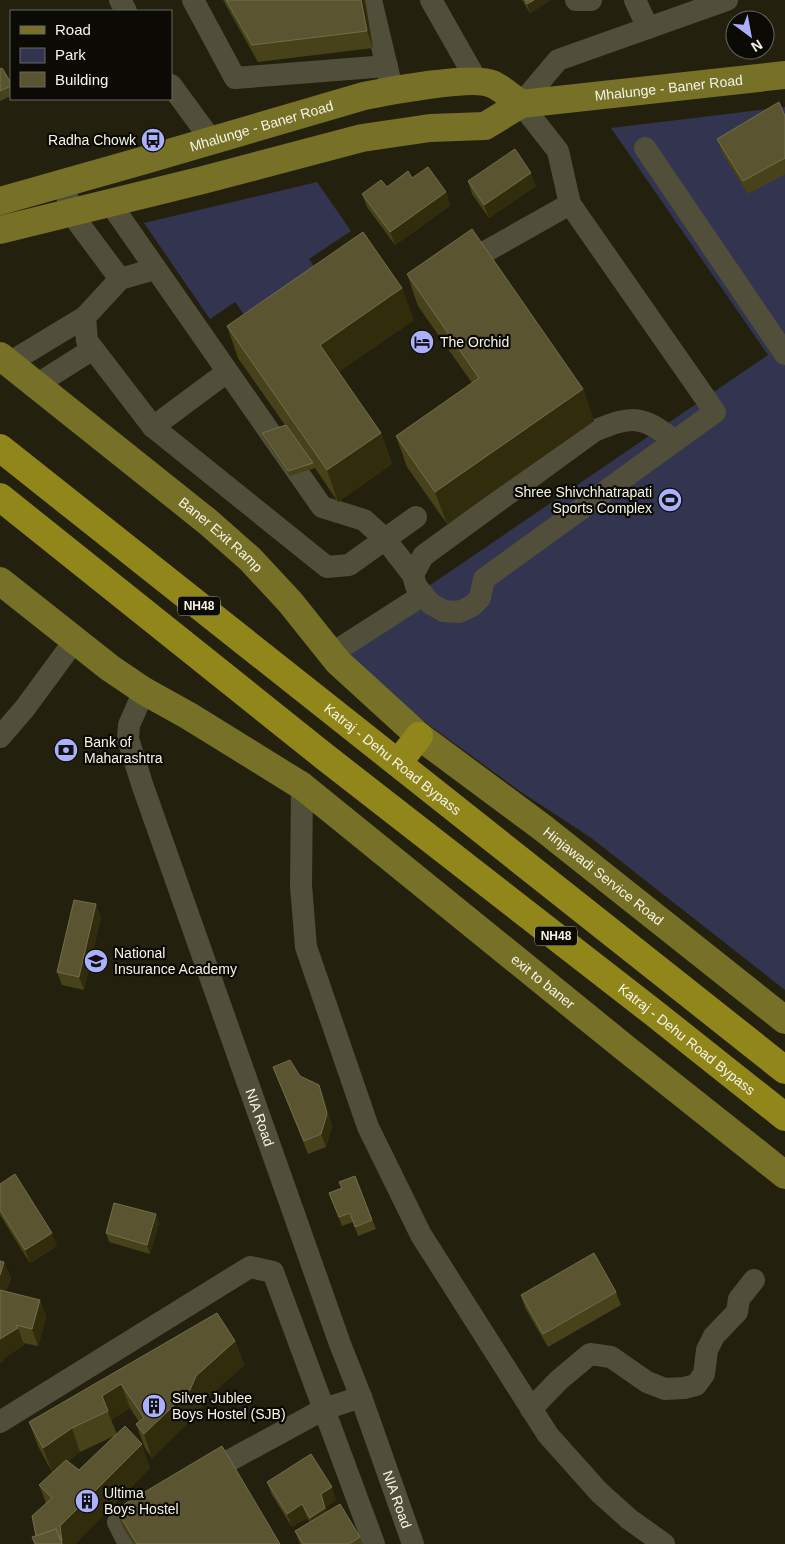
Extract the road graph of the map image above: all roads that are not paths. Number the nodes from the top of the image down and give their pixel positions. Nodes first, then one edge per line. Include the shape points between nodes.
1 (193, 0) edge
2 (371, 0) edge
3 (431, 0) edge
4 (576, 0) edge
5 (591, 0) edge
6 (635, 0) edge
7 (727, 0) edge
8 (648, 28) junction
9 (785, 75) edge
10 (390, 78) junction
11 (477, 81) junction
12 (172, 87) edge
13 (521, 104) junction
14 (203, 144) junction
15 (645, 148) dead end
16 (203, 180) junction
17 (64, 183) junction
18 (0, 201) edge
19 (110, 204) junction
20 (570, 204) junction
21 (71, 213) junction
22 (0, 230) edge
23 (155, 268) junction
24 (444, 275) edge
25 (120, 279) junction
26 (85, 318) junction
27 (93, 349) junction
28 (785, 354) edge
29 (4, 360) edge
30 (227, 372) junction
31 (36, 385) junction
32 (153, 427) junction
33 (675, 441) junction
34 (0, 448) edge
35 (0, 497) edge
36 (416, 516) dead end
37 (385, 539) junction
38 (0, 581) edge
39 (418, 585) junction
40 (75, 640) junction
41 (331, 654) junction
42 (144, 691) junction
43 (419, 736) junction
44 (0, 737) edge
45 (325, 757) junction
46 (398, 763) junction
47 (302, 786) junction
48 (785, 1020) edge
49 (785, 1070) edge
50 (785, 1117) edge
51 (785, 1175) edge
52 (754, 1280) dead end
53 (361, 1398) junction
54 (324, 1409) junction
55 (531, 1409) junction
56 (0, 1422) edge
57 (186, 1484) edge
58 (161, 1498) edge
59 (129, 1544) edge
60 (374, 1544) edge
61 (413, 1544) edge
62 (664, 1544) edge

1 - 10 street via 236,78
2 - 10 street
3 - 11 street
4 - 5 street
6 - 8 street
7 - 8 street
8 - 13 street via 558,60
9 - 13 main road, Mhalunge - Baner Road
10 - 11 main road, Mhalunge - Baner Road
10 - 14 main road, Mhalunge - Baner Road via 364,96
11 - 13 main road, Mhalunge - Baner Road via 492,84
12 - 14 street
13 - 16 main road, Mhalunge - Baner Road via 485,126 430,128 362,138
13 - 20 street via 558,150
14 - 16 main road
14 - 17 main road, Mhalunge - Baner Road
15 - 28 street
16 - 19 main road, Mhalunge - Baner Road
17 - 18 main road, Mhalunge - Baner Road
17 - 21 street
19 - 21 main road, Mhalunge - Baner Road
19 - 23 street
20 - 24 street
20 - 33 street via 714,412
21 - 22 main road, Mhalunge - Baner Road
21 - 25 street
23 - 25 street
23 - 30 street
25 - 26 street
26 - 27 street via 87,340
26 - 29 street
27 - 31 street
27 - 32 street
29 - 31 main road, Baner Exit Ramp
30 - 32 street
30 - 37 street via 248,386 322,507 364,520
31 - 41 main road, Baner Exit Ramp via 243,553 290,602
32 - 37 street via 327,567 349,565
33 - 39 street via 657,427 637,419 594,431 423,556
33 - 39 street via 484,579 480,598 472,606 459,612 444,612 431,604
34 - 46 highway, Katraj - Dehu Road Bypass / NH48
35 - 45 highway, Katraj - Dehu Road Bypass / NH48
36 - 37 street
37 - 39 street
38 - 40 main road
39 - 41 street
40 - 42 main road
40 - 44 street
41 - 43 main road, Baner Exit Ramp
42 - 47 main road
42 - 53 street, NIA Road via 129,725 128,739
43 - 46 highway
43 - 48 main road, Hinjawadi Service Road via 551,834
45 - 47 main road
45 - 50 highway, Katraj - Dehu Road Bypass / NH48
46 - 49 highway, Katraj - Dehu Road Bypass / NH48
47 - 51 main road, exit to baner
47 - 55 street via 301,886 306,947 368,1128 421,1235
52 - 55 street via 739,1299 737,1312 714,1336 707,1350 704,1374 696,1385 665,1389 647,1382 611,1357 590,1354
53 - 54 street
53 - 61 street, NIA Road
54 - 56 street via 272,1272 250,1267
54 - 57 street
54 - 60 street
55 - 62 street via 548,1435 599,1492
58 - 59 street via 118,1522

